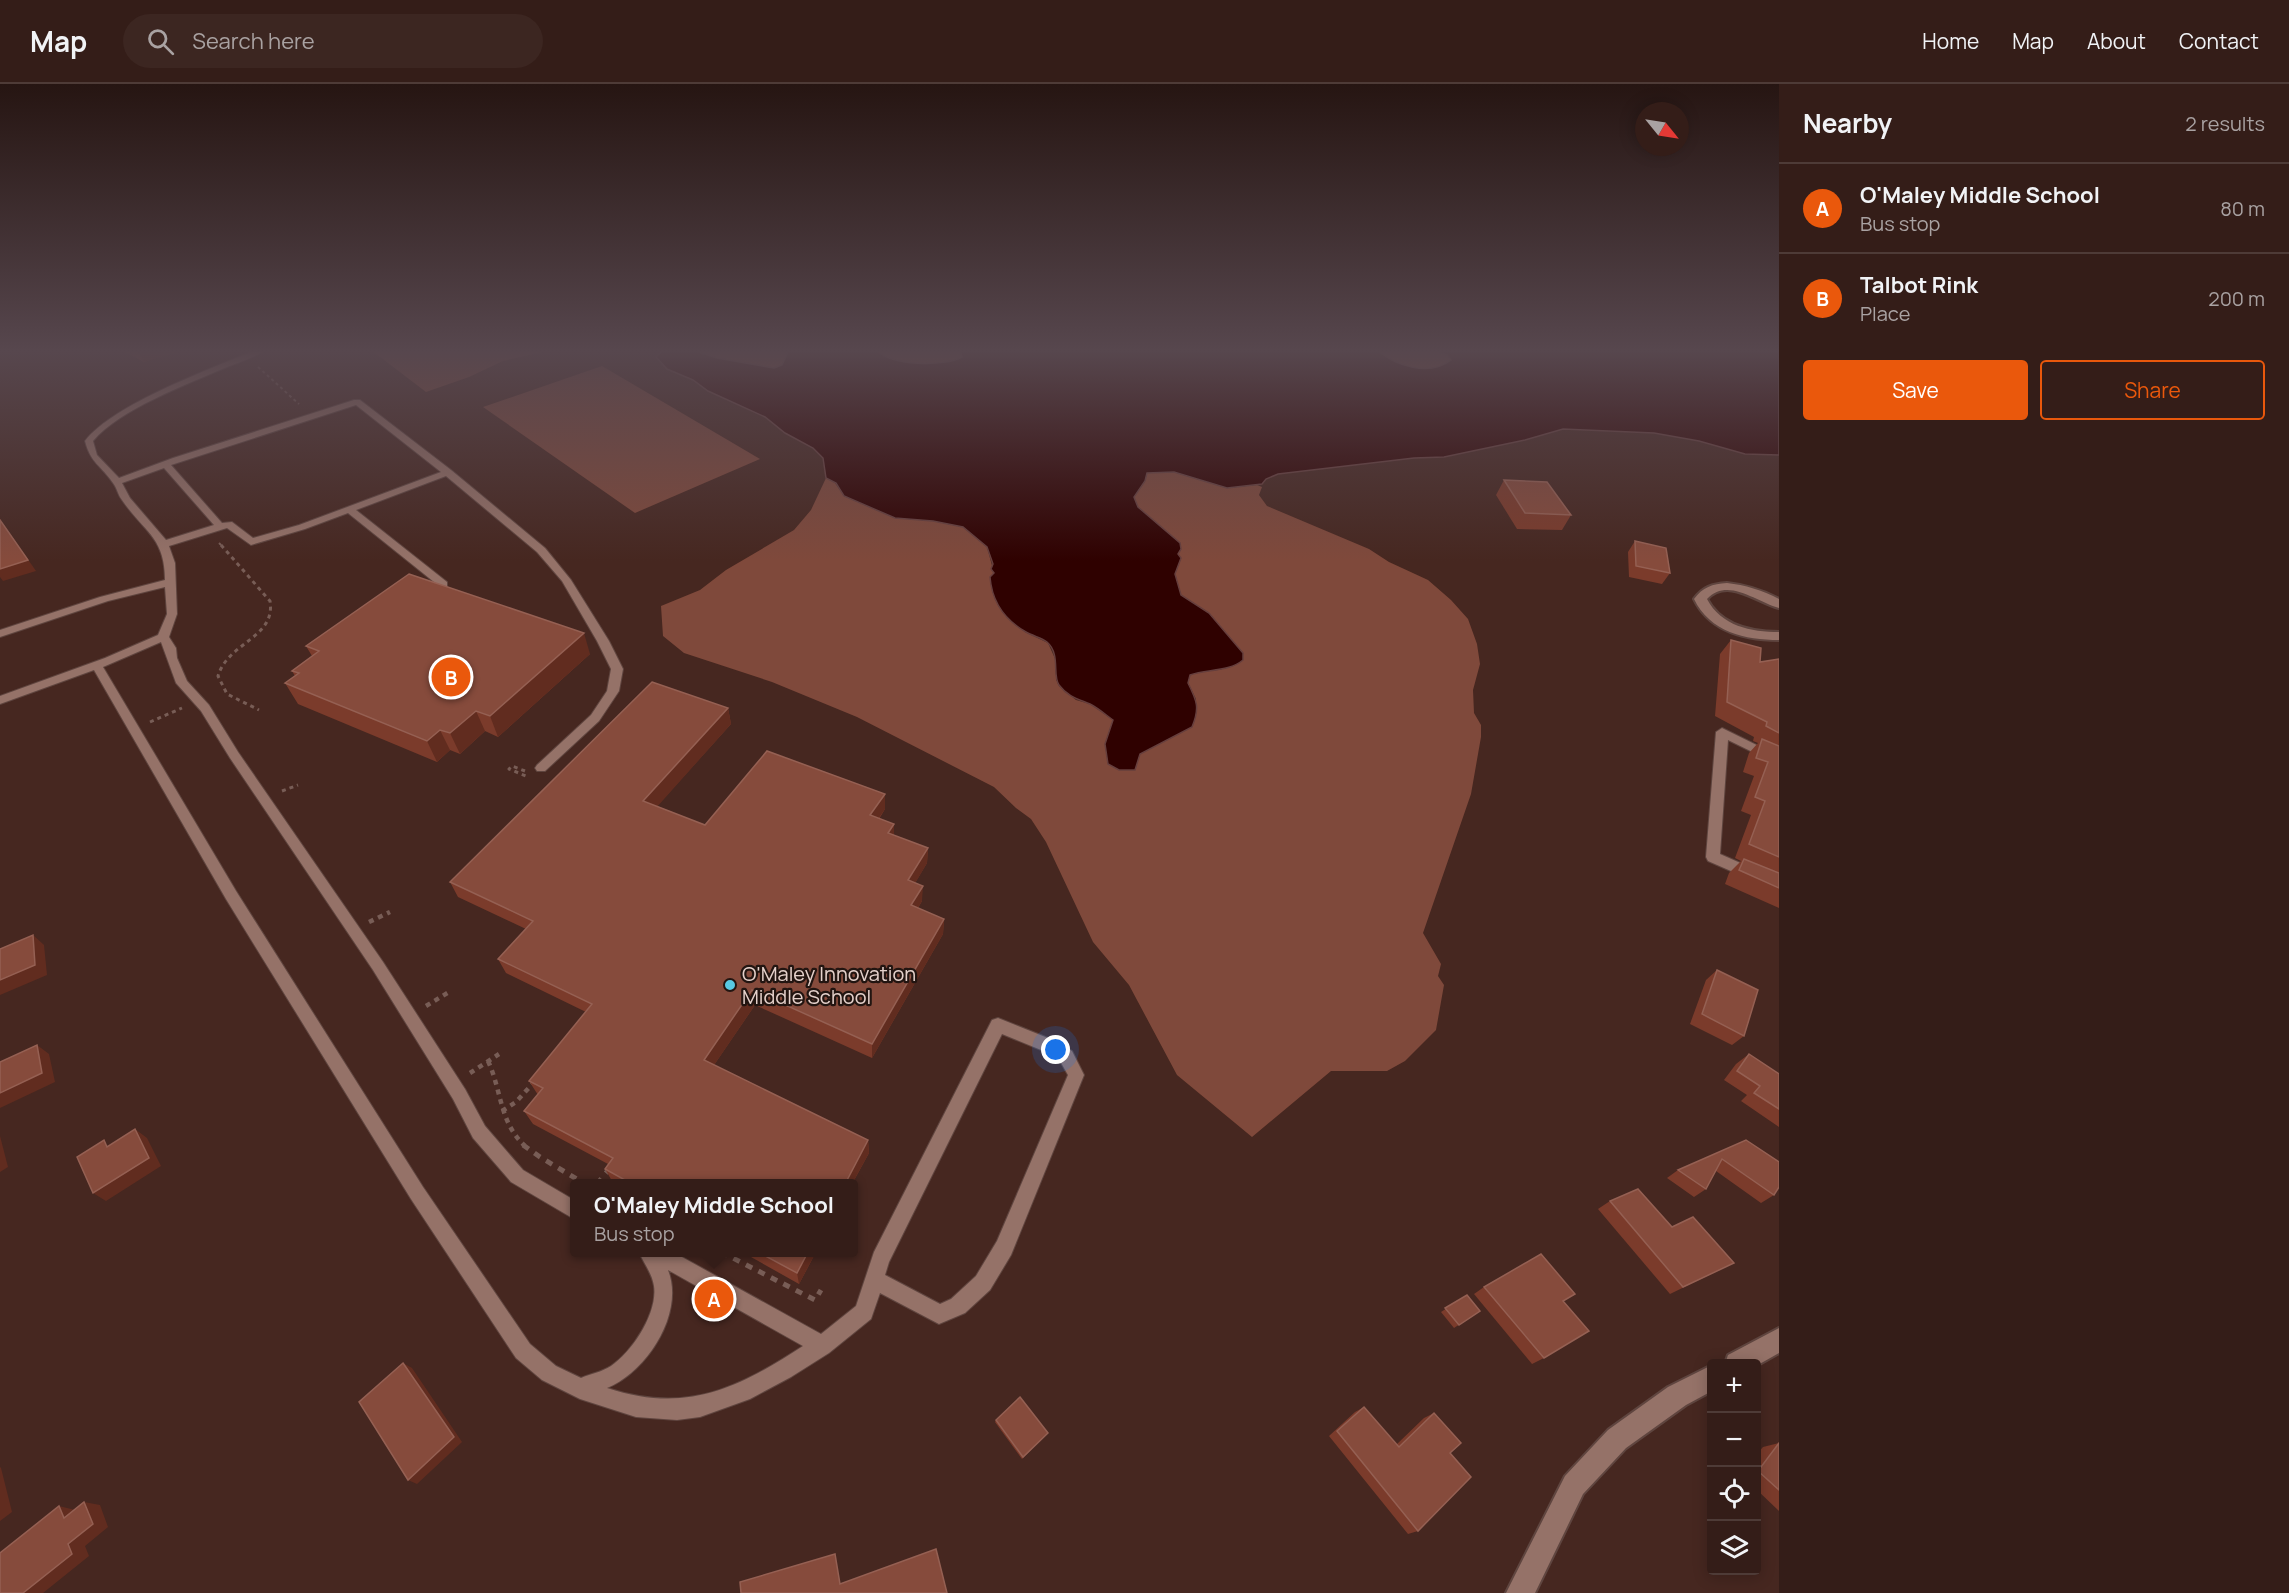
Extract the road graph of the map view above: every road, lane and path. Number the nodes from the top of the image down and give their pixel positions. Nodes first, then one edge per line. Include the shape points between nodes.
1 (113, 420) edge
2 (301, 420) edge
3 (381, 420) edge
4 (166, 465) junction
5 (448, 472) junction
6 (117, 482) junction
7 (350, 509) junction
8 (220, 526) junction
9 (217, 541) dead end
10 (165, 544) junction
11 (171, 582) junction
12 (443, 584) edge
13 (1779, 604) edge
14 (0, 634) edge
15 (1779, 636) edge
16 (163, 637) junction
17 (97, 666) junction
18 (0, 700) edge
19 (258, 710) dead end
20 (1779, 761) edge
21 (541, 768) dead end
22 (1779, 886) edge
23 (499, 1054) dead end
24 (488, 1061) junction
25 (539, 1076) edge
26 (452, 1083) junction
27 (502, 1111) junction
28 (611, 1166) edge
29 (577, 1179) edge
30 (601, 1179) edge
31 (570, 1208) edge
32 (651, 1257) edge
33 (663, 1257) edge
34 (731, 1257) edge
35 (875, 1280) junction
36 (821, 1290) dead end
37 (1779, 1340) edge
38 (822, 1347) junction
39 (1746, 1359) edge
40 (1707, 1380) edge
41 (580, 1389) junction
42 (1520, 1593) edge

1 - 6 lane via 89,441 93,456
2 - 4 lane
3 - 5 lane
4 - 6 lane
4 - 8 lane
5 - 7 lane
5 - 21 lane via 541,550 566,580 617,669 613,691 595,718
6 - 10 lane via 126,499
7 - 8 lane via 251,542 229,524
7 - 12 lane
8 - 10 lane
9 - 19 path via 272,606 266,626 228,656 218,676 226,694
10 - 11 lane
11 - 14 lane via 104,599
11 - 16 lane via 172,614
13 - 15 street via 1730,588 1715,588 1705,592 1701,599 1703,608 1728,626 1747,633
16 - 17 lane
16 - 26 lane via 182,683 205,708
17 - 18 lane
17 - 41 lane via 231,895 417,1193 523,1351 549,1373
20 - 22 lane via 1722,732 1713,856
23 - 24 path
24 - 26 path
24 - 27 path
25 - 27 path via 516,1102
26 - 31 lane via 479,1132 517,1176
27 - 29 path via 526,1147
28 - 30 path
32 - 41 lane via 665,1294 645,1344 619,1372
33 - 38 lane
34 - 36 path via 815,1300
35 - 35 lane via 939,1314 958,1306 983,1283 1004,1248 1076,1075 1066,1056 998,1025 881,1259
35 - 38 lane via 864,1312
37 - 39 street
38 - 41 lane via 759,1385 699,1405 657,1410
40 - 42 street via 1617,1439 1574,1485

